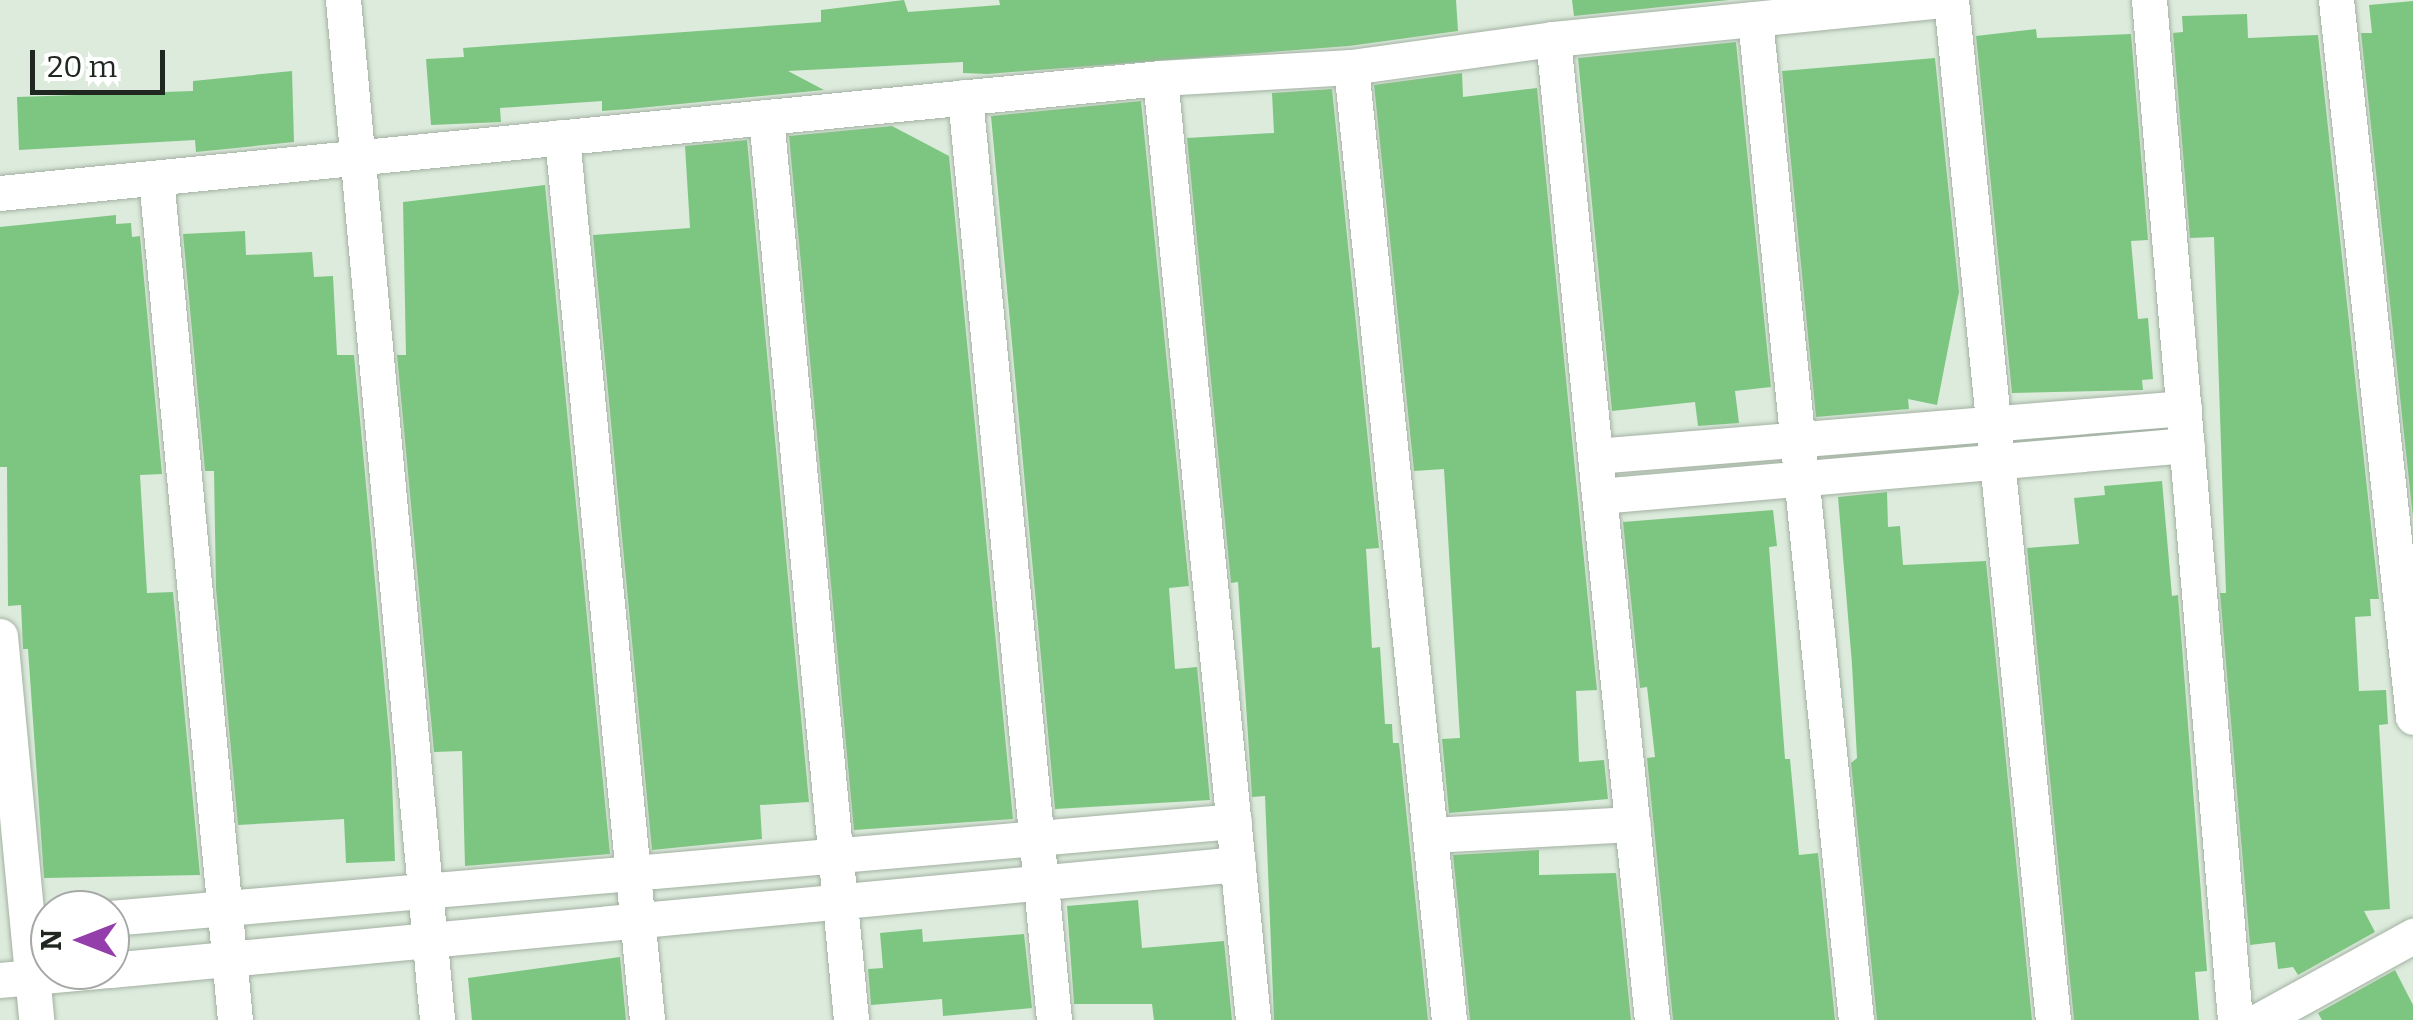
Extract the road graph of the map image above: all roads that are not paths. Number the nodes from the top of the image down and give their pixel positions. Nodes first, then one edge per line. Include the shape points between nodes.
1 (343, 0) edge
2 (1942, 0) edge
3 (1952, 0) edge
4 (2149, 0) edge
5 (2336, 0) edge
6 (1835, 5) edge
7 (1756, 19) junction
8 (1554, 39) junction
9 (1351, 67) junction
10 (1160, 78) junction
11 (965, 97) junction
12 (766, 117) junction
13 (562, 137) junction
14 (357, 158) junction
15 (156, 178) junction
16 (0, 193) edge
17 (2184, 408) junction
18 (1994, 424) junction
19 (1798, 439) junction
20 (2186, 445) junction
21 (1595, 456) junction
22 (1997, 462) junction
23 (1802, 479) junction
24 (1599, 496) junction
25 (0, 636) edge
26 (2413, 717) edge
27 (1234, 820) junction
28 (1633, 824) junction
29 (1430, 836) junction
30 (1036, 838) junction
31 (836, 855) junction
32 (1238, 864) junction
33 (634, 872) junction
34 (1041, 883) junction
35 (424, 891) junction
36 (840, 902) junction
37 (225, 908) junction
38 (130, 916) edge
39 (638, 920) junction
40 (26, 925) edge
41 (2413, 936) edge
42 (428, 940) junction
43 (230, 959) junction
44 (130, 968) edge
45 (16, 979) edge
46 (36, 1020) edge
47 (236, 1020) edge
48 (437, 1020) edge
49 (648, 1020) edge
50 (851, 1020) edge
51 (1054, 1020) edge
52 (1253, 1020) edge
53 (1449, 1020) edge
54 (1652, 1020) edge
55 (1856, 1020) edge
56 (2053, 1020) edge
57 (2235, 1020) edge
58 (2260, 1020) edge

1 - 14 street
2 - 6 street
3 - 18 street
4 - 17 street
5 - 26 street
6 - 7 street
7 - 8 street
7 - 19 street
8 - 9 street
8 - 21 street
9 - 10 street
9 - 29 street
10 - 11 street
10 - 27 street
11 - 12 street
11 - 30 street
12 - 13 street
12 - 31 street
13 - 14 street
13 - 33 street
14 - 15 street
14 - 35 street
15 - 16 street
15 - 37 street
17 - 18 street
17 - 20 street
18 - 19 street
18 - 22 street
19 - 21 street
19 - 23 street
20 - 22 street
20 - 57 street
21 - 24 street
22 - 23 street
22 - 56 street
23 - 24 street
23 - 55 street
24 - 28 street
25 - 40 street
27 - 30 street
27 - 32 street
28 - 29 street
28 - 54 street
29 - 53 street
30 - 31 street
30 - 34 street
31 - 33 street
31 - 36 street
32 - 34 street
32 - 52 street
33 - 35 street
33 - 39 street
34 - 36 street
34 - 51 street
35 - 37 street
35 - 42 street
36 - 39 street
36 - 50 street
37 - 38 street
37 - 43 street
39 - 42 street
39 - 49 street
40 - 45 street
41 - 58 street
42 - 43 street
42 - 48 street
43 - 44 street
43 - 47 street
45 - 46 street

